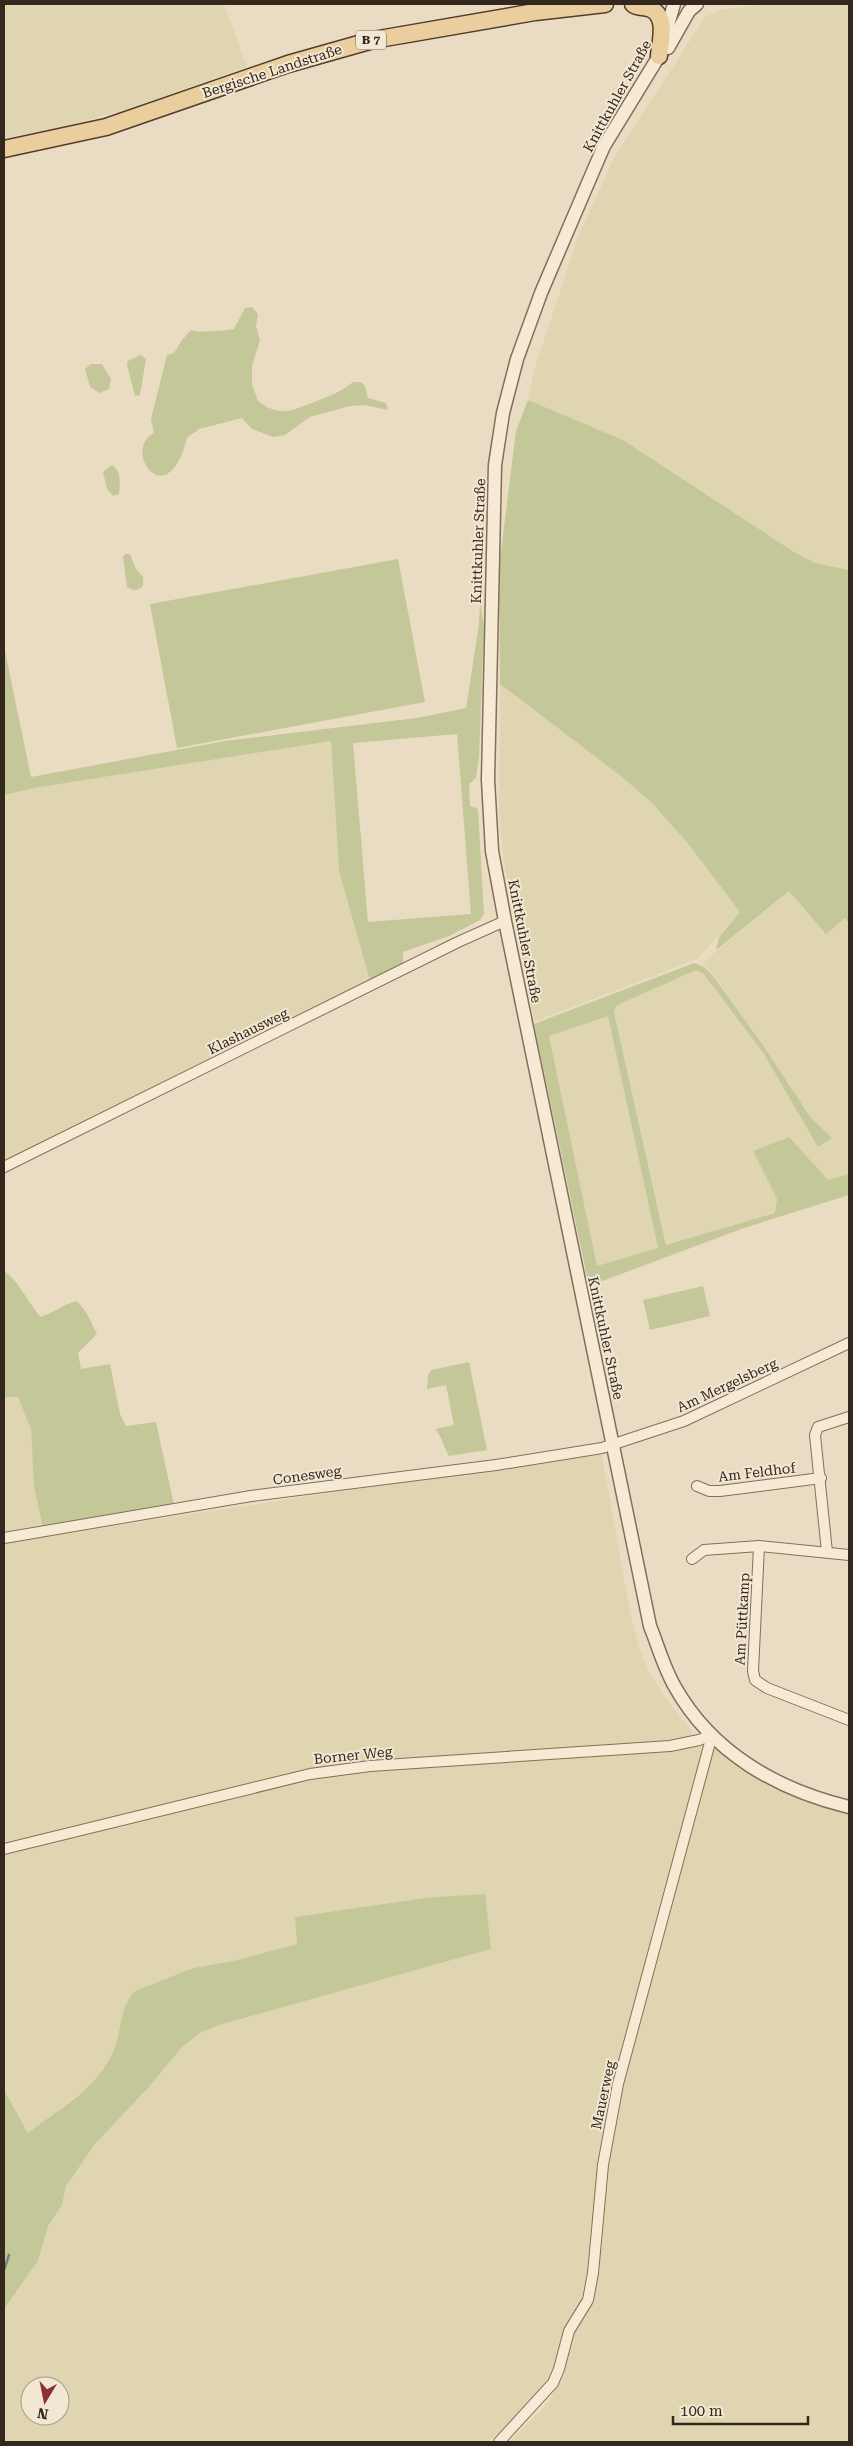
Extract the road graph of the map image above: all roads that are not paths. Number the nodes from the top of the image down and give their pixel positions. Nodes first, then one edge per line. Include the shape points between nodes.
1 (605, 4) edge
2 (632, 4) edge
3 (674, 4) edge
4 (697, 4) edge
5 (658, 56) junction
6 (4, 149) edge
7 (505, 922) junction
8 (4, 1167) edge
9 (849, 1343) edge
10 (849, 1417) edge
11 (614, 1445) junction
12 (820, 1478) junction
13 (697, 1486) dead end
14 (4, 1538) edge
15 (759, 1546) junction
16 (827, 1552) junction
17 (849, 1555) edge
18 (692, 1559) dead end
19 (849, 1720) edge
20 (712, 1735) junction
21 (849, 1807) edge
22 (4, 1849) edge
23 (499, 2442) edge

1 - 6 main road, Bergische Landstraße / B 7 via 435,28 366,42 288,64 106,127
2 - 5 main road via 650,9 660,17 662,27
3 - 5 street, Knittkuhler Straße
4 - 5 street via 689,11 669,47
5 - 7 street, Knittkuhler Straße via 598,161 527,329 502,420 493,497 488,780 492,851
7 - 8 street, Klashausweg via 458,942
7 - 11 street, Knittkuhler Straße
9 - 11 street, Am Mergelsberg via 684,1421
10 - 12 street via 818,1427 815,1435
11 - 14 street, Conesweg via 496,1465 252,1496
11 - 20 street, Knittkuhler Straße via 650,1626 674,1687
12 - 13 street, Am Feldhof via 720,1491
12 - 16 street
15 - 16 street
15 - 18 street via 704,1550
15 - 19 street, Am Püttkamp via 755,1680 766,1688
16 - 17 street
20 - 21 street, Knittkuhler Straße via 740,1759 777,1782 815,1798
20 - 22 street, Borner Weg via 670,1746 380,1765 310,1774
20 - 23 street, Mauerweg via 618,2084 603,2165 588,2300 569,2331 553,2383

